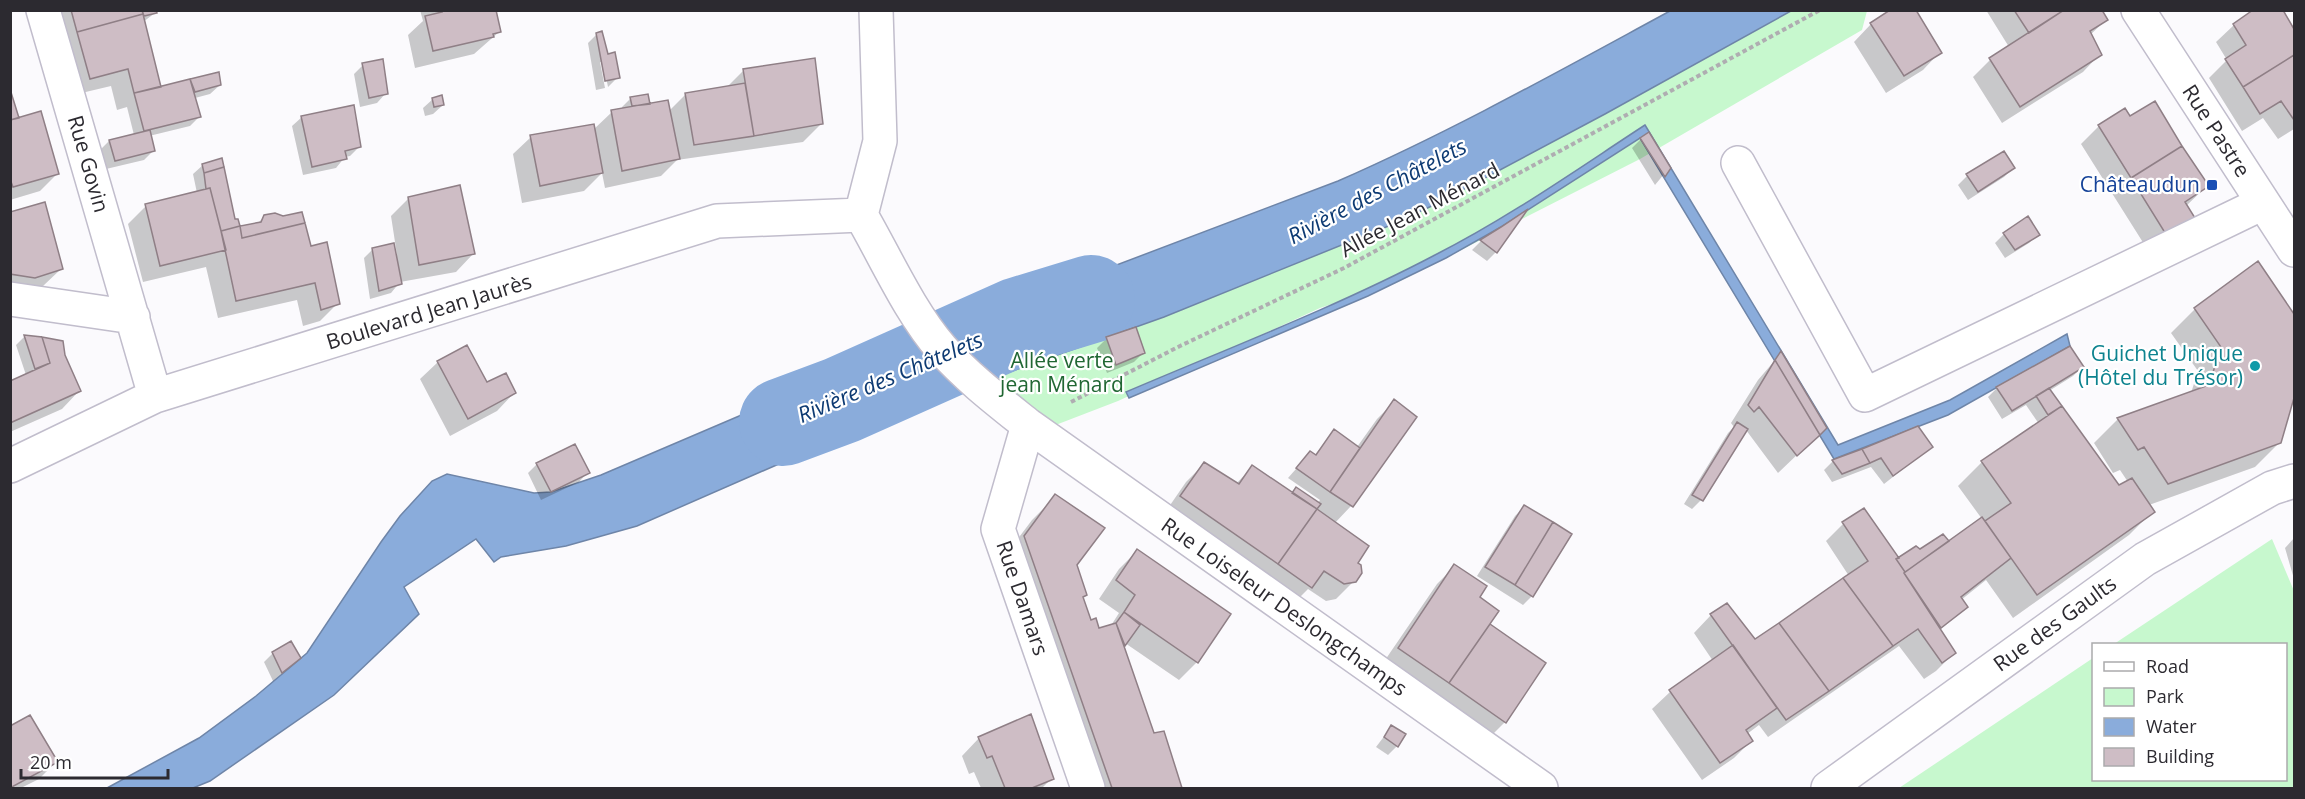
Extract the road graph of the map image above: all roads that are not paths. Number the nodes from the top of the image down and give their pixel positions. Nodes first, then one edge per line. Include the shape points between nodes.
1 (44, 10) edge
2 (876, 10) edge
3 (2138, 10) edge
4 (1738, 163) dead end
5 (2264, 203) junction
6 (861, 215) junction
7 (2295, 250) edge
8 (10, 299) edge
9 (133, 317) junction
10 (155, 396) junction
11 (1028, 425) junction
12 (10, 466) edge
13 (2295, 481) edge
14 (1088, 789) edge
15 (1541, 789) edge
16 (1828, 789) edge

1 - 9 street, Rue Govin
2 - 6 street via 880,141
3 - 5 street, Rue Pastre
4 - 5 street via 1865,395
5 - 7 street, Rue Pastre
6 - 10 street, Boulevard Jean Jaurès via 717,221
6 - 11 street via 941,348 972,380
8 - 9 street
9 - 10 street, Rue Govin
10 - 12 street, Boulevard Jean Jaurès
11 - 14 street, Rue Damars via 998,529
11 - 15 street, Rue Loiseleur Deslongchamps
13 - 16 street, Rue des Gaults via 2272,488 2145,559

